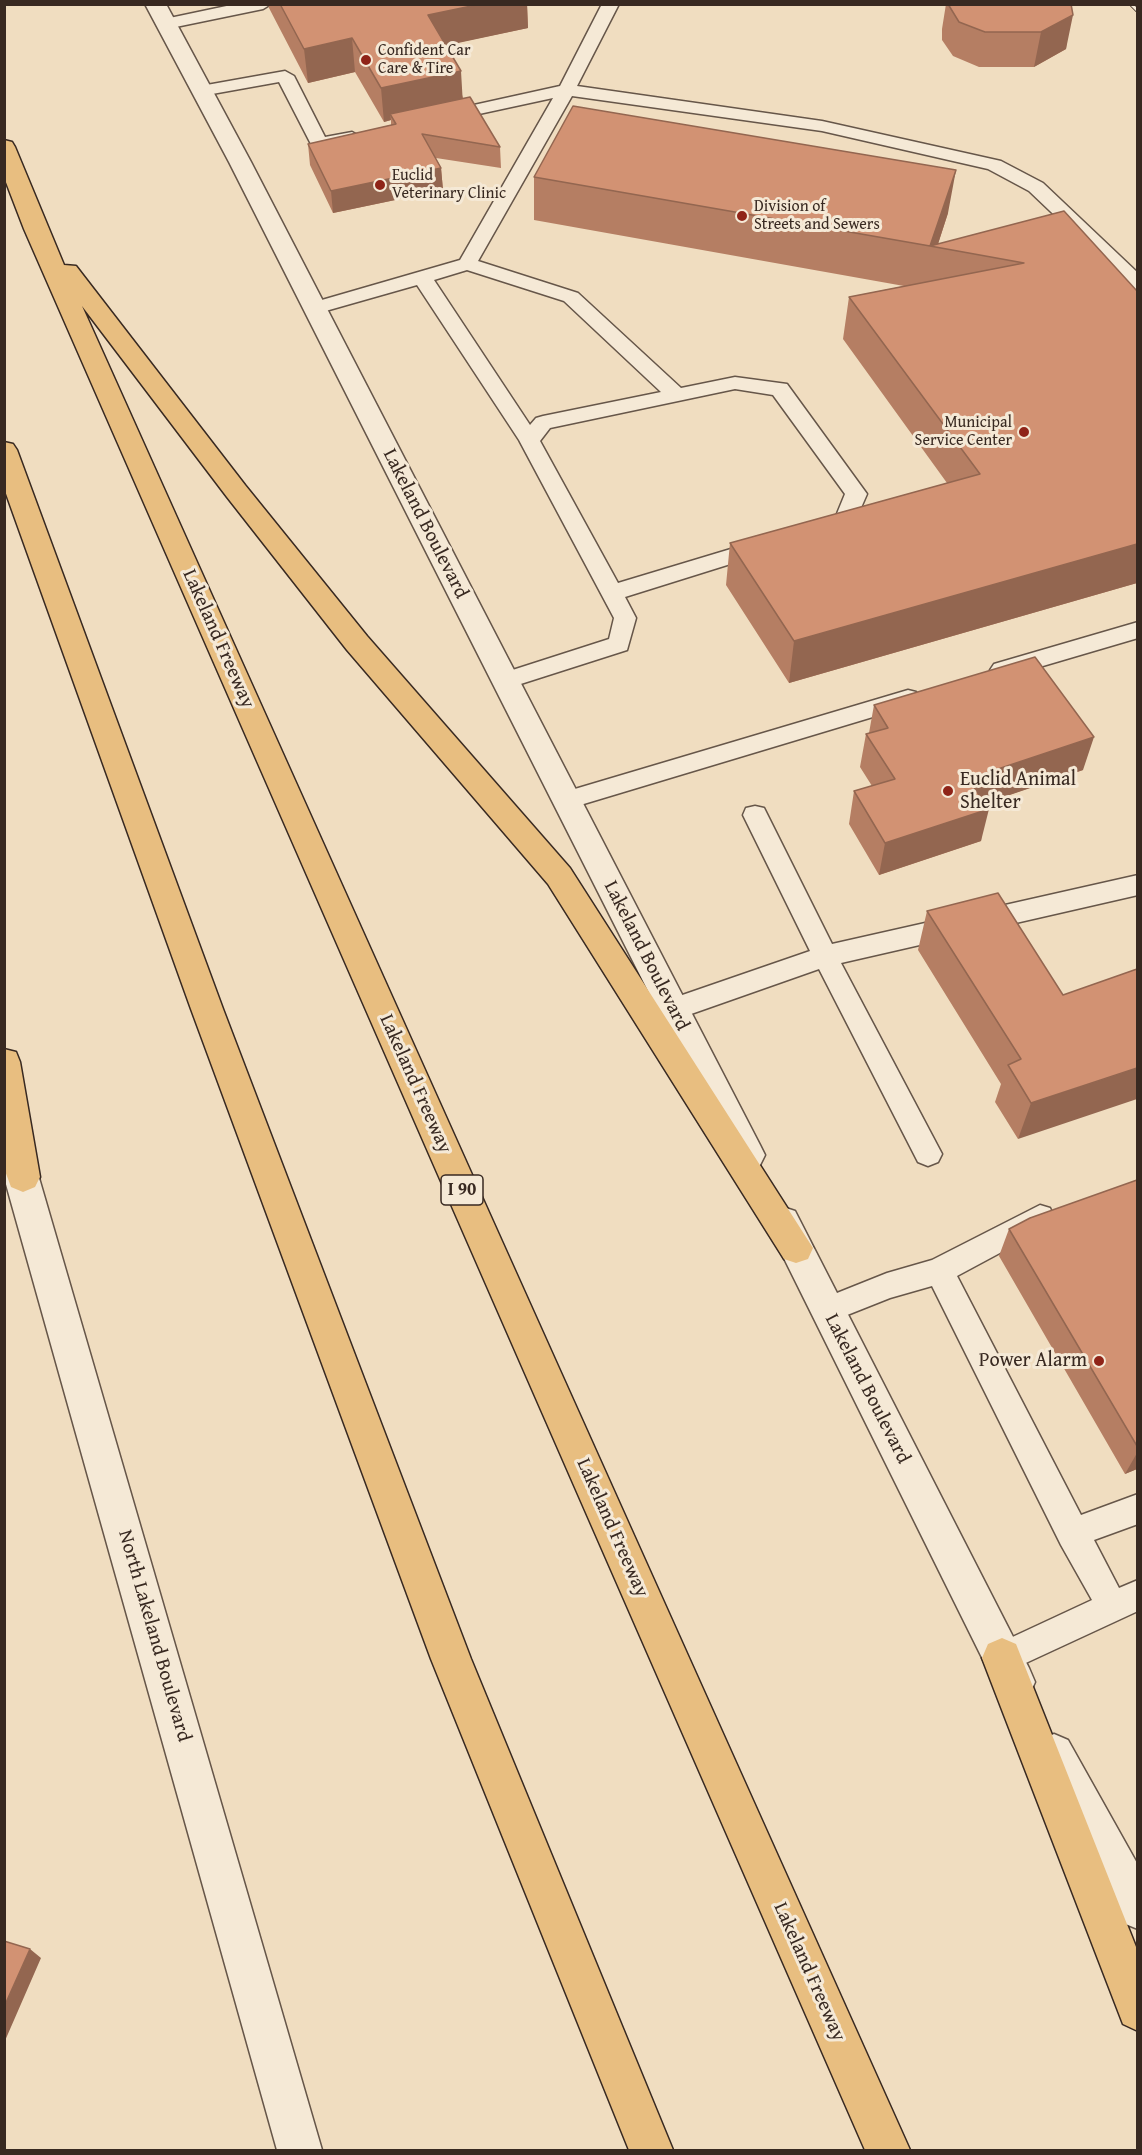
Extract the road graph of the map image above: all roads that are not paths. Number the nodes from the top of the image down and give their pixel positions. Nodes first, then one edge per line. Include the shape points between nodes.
1 (155, 4) edge
2 (264, 4) edge
3 (611, 4) edge
4 (166, 24) junction
5 (567, 90) junction
6 (201, 91) junction
7 (421, 122) edge
8 (364, 134) edge
9 (4, 147) edge
10 (36, 229) junction
11 (467, 264) junction
12 (422, 277) junction
13 (1137, 284) edge
14 (315, 308) junction
15 (676, 395) junction
16 (529, 440) junction
17 (4, 450) edge
18 (801, 534) edge
19 (779, 541) edge
20 (612, 592) junction
21 (1137, 630) edge
22 (979, 677) edge
23 (505, 681) junction
24 (934, 691) edge
25 (567, 800) junction
26 (755, 815) dead end
27 (1137, 885) edge
28 (825, 956) junction
29 (674, 1009) junction
30 (4, 1062) edge
31 (4, 1123) edge
32 (928, 1154) dead end
33 (22, 1177) junction
34 (1060, 1209) edge
35 (796, 1248) junction
36 (939, 1271) junction
37 (827, 1310) junction
38 (1137, 1509) edge
39 (1072, 1534) junction
40 (1124, 1601) edge
41 (1002, 1658) junction
42 (1137, 1908) edge
43 (1137, 2009) edge
44 (290, 2142) edge
45 (651, 2151) edge
46 (888, 2151) edge

1 - 4 street, Lakeland Boulevard
2 - 4 lane
3 - 5 lane
4 - 6 street, Lakeland Boulevard
5 - 7 lane
5 - 11 lane
5 - 13 lane via 822,126 994,165 1036,187
6 - 8 lane via 285,76 319,144
6 - 14 street, Lakeland Boulevard
9 - 10 highway, Lakeland Freeway / I 90
10 - 35 highway via 357,643 559,876
10 - 46 highway, Lakeland Freeway / I 90
11 - 12 lane
11 - 15 lane via 571,297
12 - 14 lane
12 - 16 lane
14 - 23 street, Lakeland Boulevard
15 - 16 lane via 543,423
15 - 18 lane via 735,383 780,389 856,494 845,521
16 - 20 lane
17 - 45 highway via 207,1009 451,1659
19 - 20 lane
20 - 23 lane via 625,618 619,644
21 - 22 lane
23 - 25 street, Lakeland Boulevard
24 - 25 lane
25 - 29 street, Lakeland Boulevard
26 - 28 lane
27 - 28 lane
28 - 29 lane
28 - 32 lane
29 - 35 street, Lakeland Boulevard
30 - 33 highway
31 - 33 street, North Lakeland Boulevard
33 - 44 street, North Lakeland Boulevard
34 - 36 lane
35 - 37 street, Lakeland Boulevard
36 - 37 lane
36 - 39 lane
37 - 41 street, Lakeland Boulevard
38 - 39 lane
39 - 40 lane
40 - 41 lane
41 - 42 street, Lakeland Boulevard
41 - 43 highway

